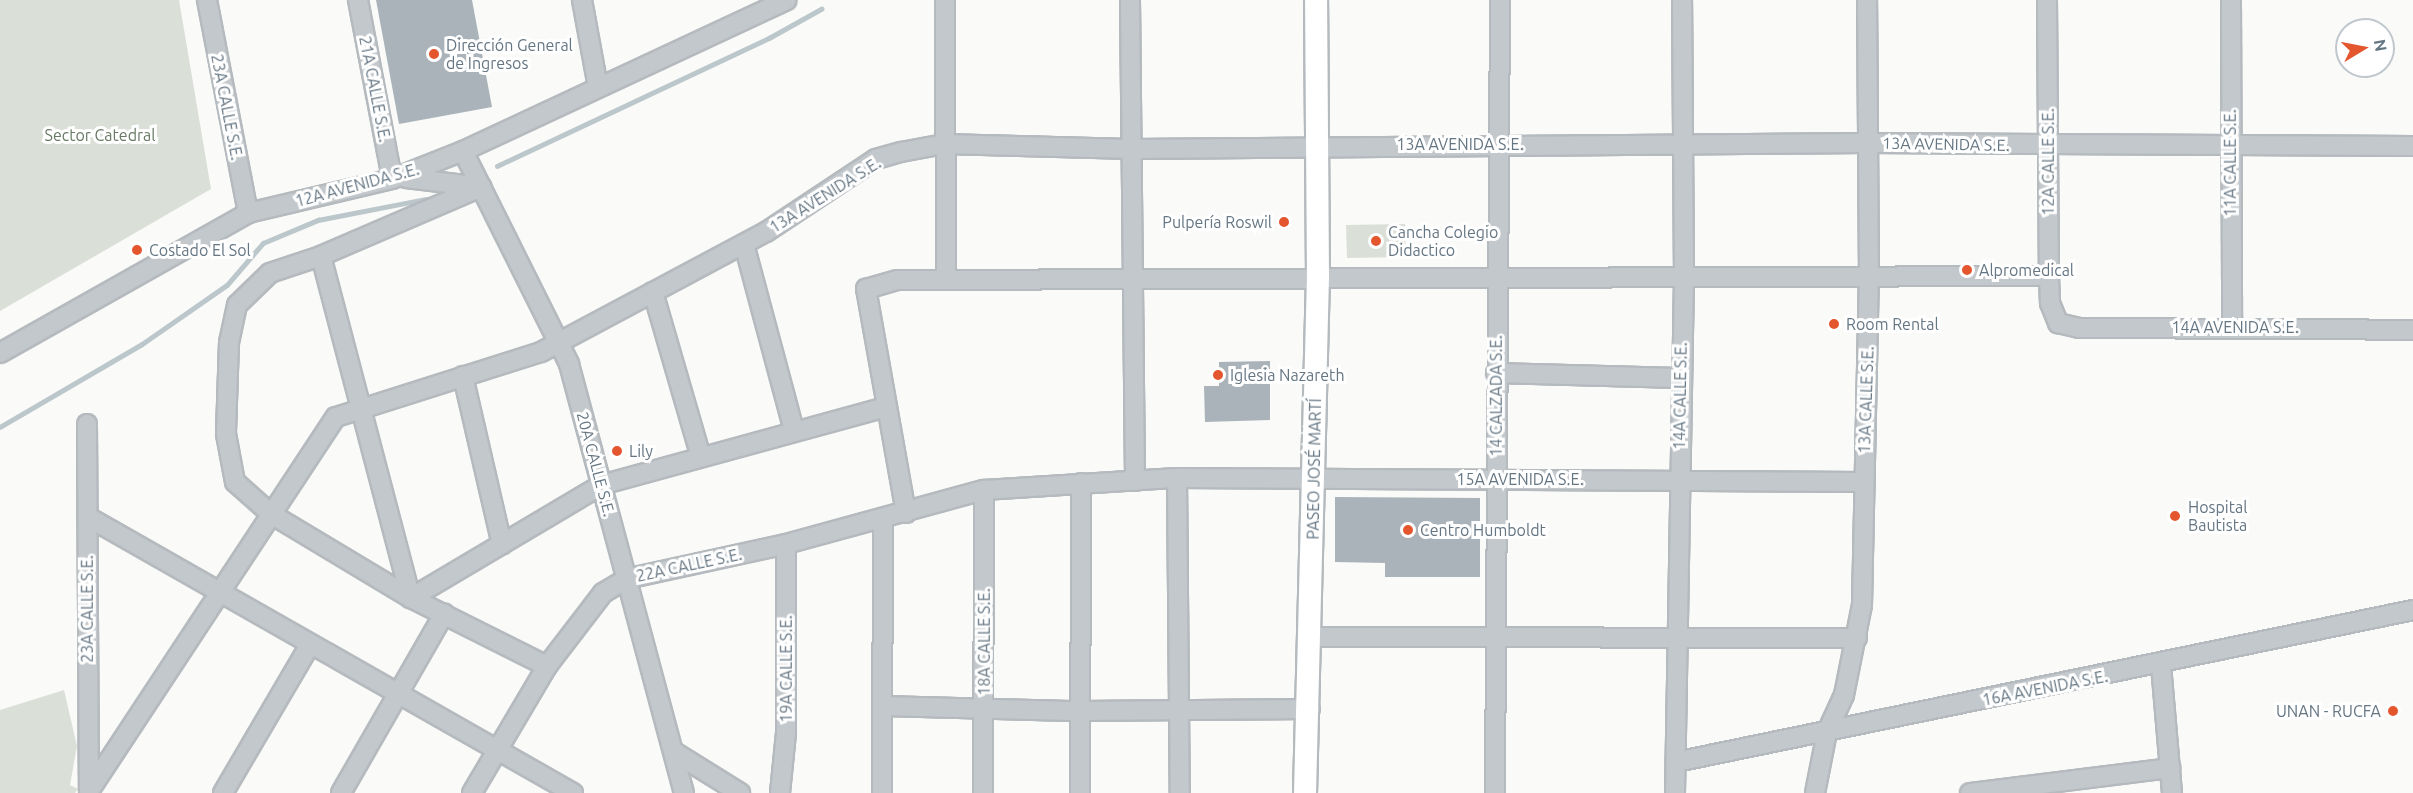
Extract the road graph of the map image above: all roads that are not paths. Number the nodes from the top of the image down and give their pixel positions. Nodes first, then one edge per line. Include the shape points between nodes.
1 (207, 0) edge
2 (358, 0) edge
3 (582, 0) edge
4 (945, 0) edge
5 (1130, 0) edge
6 (1316, 0) edge
7 (1500, 0) edge
8 (1682, 0) edge
9 (1866, 0) edge
10 (2046, 0) edge
11 (2231, 0) edge
12 (781, 2) edge
13 (598, 87) junction
14 (1867, 143) junction
15 (945, 144) junction
16 (1500, 144) junction
17 (1684, 144) junction
18 (1318, 145) junction
19 (2048, 145) junction
20 (2413, 146) edge
21 (2229, 148) junction
22 (1131, 149) junction
23 (463, 151) junction
24 (392, 179) junction
25 (477, 180) junction
26 (248, 213) junction
27 (744, 244) junction
28 (321, 256) junction
29 (1496, 276) junction
30 (2049, 276) junction
31 (1131, 277) junction
32 (1318, 277) junction
33 (1684, 278) junction
34 (1869, 278) junction
35 (946, 280) junction
36 (653, 292) junction
37 (2058, 322) joint
38 (2232, 326) junction
39 (2413, 330) edge
40 (558, 342) junction
41 (0, 353) edge
42 (1496, 373) junction
43 (463, 376) junction
44 (1679, 378) junction
45 (887, 407) junction
46 (362, 408) junction
47 (87, 424) dead end
48 (794, 430) junction
49 (701, 457) junction
50 (1177, 478) junction
51 (1313, 478) junction
52 (1495, 479) junction
53 (1678, 480) junction
54 (1135, 481) junction
55 (1864, 482) junction
56 (1081, 483) junction
57 (601, 485) junction
58 (984, 490) junction
59 (906, 513) junction
60 (271, 514) junction
61 (88, 517) junction
62 (883, 520) junction
63 (786, 544) junction
64 (502, 545) junction
65 (626, 579) junction
66 (219, 594) junction
67 (411, 597) junction
68 (2413, 609) edge
69 (444, 614) junction
70 (1494, 635) junction
71 (1311, 637) junction
72 (1678, 638) junction
73 (1857, 638) junction
74 (310, 645) junction
75 (2161, 664) junction
76 (547, 666) junction
77 (400, 696) junction
78 (883, 706) junction
79 (984, 707) junction
80 (1179, 707) junction
81 (1310, 709) junction
82 (1080, 711) junction
83 (1827, 732) junction
84 (499, 752) junction
85 (674, 752) junction
86 (1676, 762) junction
87 (2170, 768) junction
88 (89, 792) edge
89 (223, 793) edge
90 (341, 793) edge
91 (472, 793) edge
92 (573, 793) edge
93 (684, 793) edge
94 (740, 793) edge
95 (780, 793) edge
96 (882, 793) edge
97 (983, 793) edge
98 (1080, 793) edge
99 (1180, 793) edge
100 (1305, 793) edge
101 (1495, 793) edge
102 (1675, 793) edge
103 (1815, 793) edge
104 (1970, 793) edge
105 (2172, 793) edge

1 - 26 street, 23A CALLE S.E.
2 - 24 street, 21A CALLE S.E.
3 - 13 street
4 - 15 street
5 - 22 street
6 - 18 main road, PASEO JOSÉ MARTÍ
7 - 16 street, 14 CALZADA S.E.
8 - 17 street, 14A CALLE S.E.
9 - 14 street, 13A CALLE S.E.
10 - 19 street, 12A CALLE S.E.
11 - 21 street, 11A CALLE S.E.
12 - 13 street, 12A AVENIDA S.E.
13 - 23 street, 12A AVENIDA S.E.
14 - 17 street, 13A AVENIDA S.E.
14 - 19 street, 13A AVENIDA S.E.
14 - 34 street, 13A CALLE S.E.
15 - 22 street, 13A AVENIDA S.E.
15 - 27 street, 13A AVENIDA S.E. via 876,159
15 - 35 street
16 - 17 street, 13A AVENIDA S.E.
16 - 18 street, 13A AVENIDA S.E.
16 - 29 street, 14 CALZADA S.E.
17 - 33 street, 14A CALLE S.E.
18 - 22 street, 13A AVENIDA S.E.
18 - 32 main road, PASEO JOSÉ MARTÍ
19 - 21 street, 13A AVENIDA S.E.
19 - 30 street, 12A CALLE S.E.
20 - 21 street, 13A AVENIDA S.E.
21 - 38 street, 11A CALLE S.E.
22 - 31 street
23 - 24 street, 12A AVENIDA S.E.
23 - 25 street, 20A CALLE S.E.
24 - 25 street
24 - 26 street, 12A AVENIDA S.E.
25 - 28 street
25 - 40 street, 20A CALLE S.E.
26 - 41 street, 12A AVENIDA S.E.
27 - 36 street, 13A AVENIDA S.E.
27 - 48 street
28 - 46 street
28 - 60 street via 270,273 237,305 229,342 226,434 235,482
29 - 32 street
29 - 33 street
29 - 42 street, 14 CALZADA S.E.
30 - 34 street
30 - 37 street, 12A CALLE S.E. via 2050,303
31 - 32 street
31 - 35 street
31 - 54 street
32 - 51 main road, PASEO JOSÉ MARTÍ
33 - 34 street
33 - 44 street, 14A CALLE S.E.
34 - 55 street, 13A CALLE S.E.
35 - 45 street via 898,280 866,289
36 - 40 street, 13A AVENIDA S.E.
36 - 49 street
37 - 38 street, 14A AVENIDA S.E. via 2079,328
38 - 39 street, 14A AVENIDA S.E.
40 - 43 street, 13A AVENIDA S.E.
40 - 57 street, 20A CALLE S.E. via 569,364
42 - 44 street
42 - 52 street, 14 CALZADA S.E.
43 - 46 street, 13A AVENIDA S.E.
43 - 64 street
44 - 53 street, 14A CALLE S.E.
45 - 48 street
45 - 59 street
46 - 60 street, 13A AVENIDA S.E. via 336,417
46 - 67 street
47 - 61 street, 23A CALLE S.E.
48 - 49 street
49 - 57 street
50 - 51 street, 15A AVENIDA S.E.
50 - 54 street, 15A AVENIDA S.E.
50 - 80 street
51 - 52 street, 15A AVENIDA S.E.
51 - 71 main road, PASEO JOSÉ MARTÍ
52 - 53 street, 15A AVENIDA S.E.
52 - 70 street, 14 CALZADA S.E.
53 - 55 street, 15A AVENIDA S.E.
53 - 72 street, 14A CALLE S.E.
54 - 56 street, 15A AVENIDA S.E.
55 - 73 street, 13A CALLE S.E.
56 - 58 street, 22A CALLE S.E.
56 - 82 street
57 - 64 street
57 - 65 street, 20A CALLE S.E.
58 - 59 street, 22A CALLE S.E.
58 - 79 street, 18A CALLE S.E.
59 - 62 street, 22A CALLE S.E.
60 - 66 street, 13A AVENIDA S.E.
60 - 67 street
61 - 66 street
61 - 88 street, 23A CALLE S.E.
62 - 63 street, 22A CALLE S.E.
62 - 78 street
63 - 65 street, 22A CALLE S.E.
63 - 95 street, 19A CALLE S.E. via 786,733
64 - 67 street
65 - 76 street, 22A CALLE S.E. via 603,593
65 - 85 street, 20A CALLE S.E.
66 - 74 street
66 - 88 street, 13A AVENIDA S.E.
67 - 69 street
68 - 75 street, 16A AVENIDA S.E.
69 - 76 street
69 - 77 street
70 - 71 street
70 - 72 street
70 - 101 street, 14 CALZADA S.E.
71 - 81 main road, PASEO JOSÉ MARTÍ
72 - 73 street
72 - 86 street, 14A CALLE S.E.
73 - 83 street, 13A CALLE S.E. via 1844,695
74 - 77 street
74 - 89 street
75 - 83 street, 16A AVENIDA S.E.
75 - 87 street
76 - 84 street, 22A CALLE S.E.
77 - 84 street
77 - 90 street
78 - 79 street
78 - 96 street
79 - 82 street
79 - 97 street, 18A CALLE S.E.
80 - 81 street
80 - 82 street
80 - 99 street
81 - 100 main road, PASEO JOSÉ MARTÍ
82 - 98 street
83 - 86 street, 16A AVENIDA S.E.
83 - 103 street, 13A CALLE S.E.
84 - 91 street, 22A CALLE S.E.
84 - 92 street
85 - 93 street, 20A CALLE S.E.
85 - 94 street
86 - 102 street, 14A CALLE S.E.
87 - 104 street
87 - 105 street

